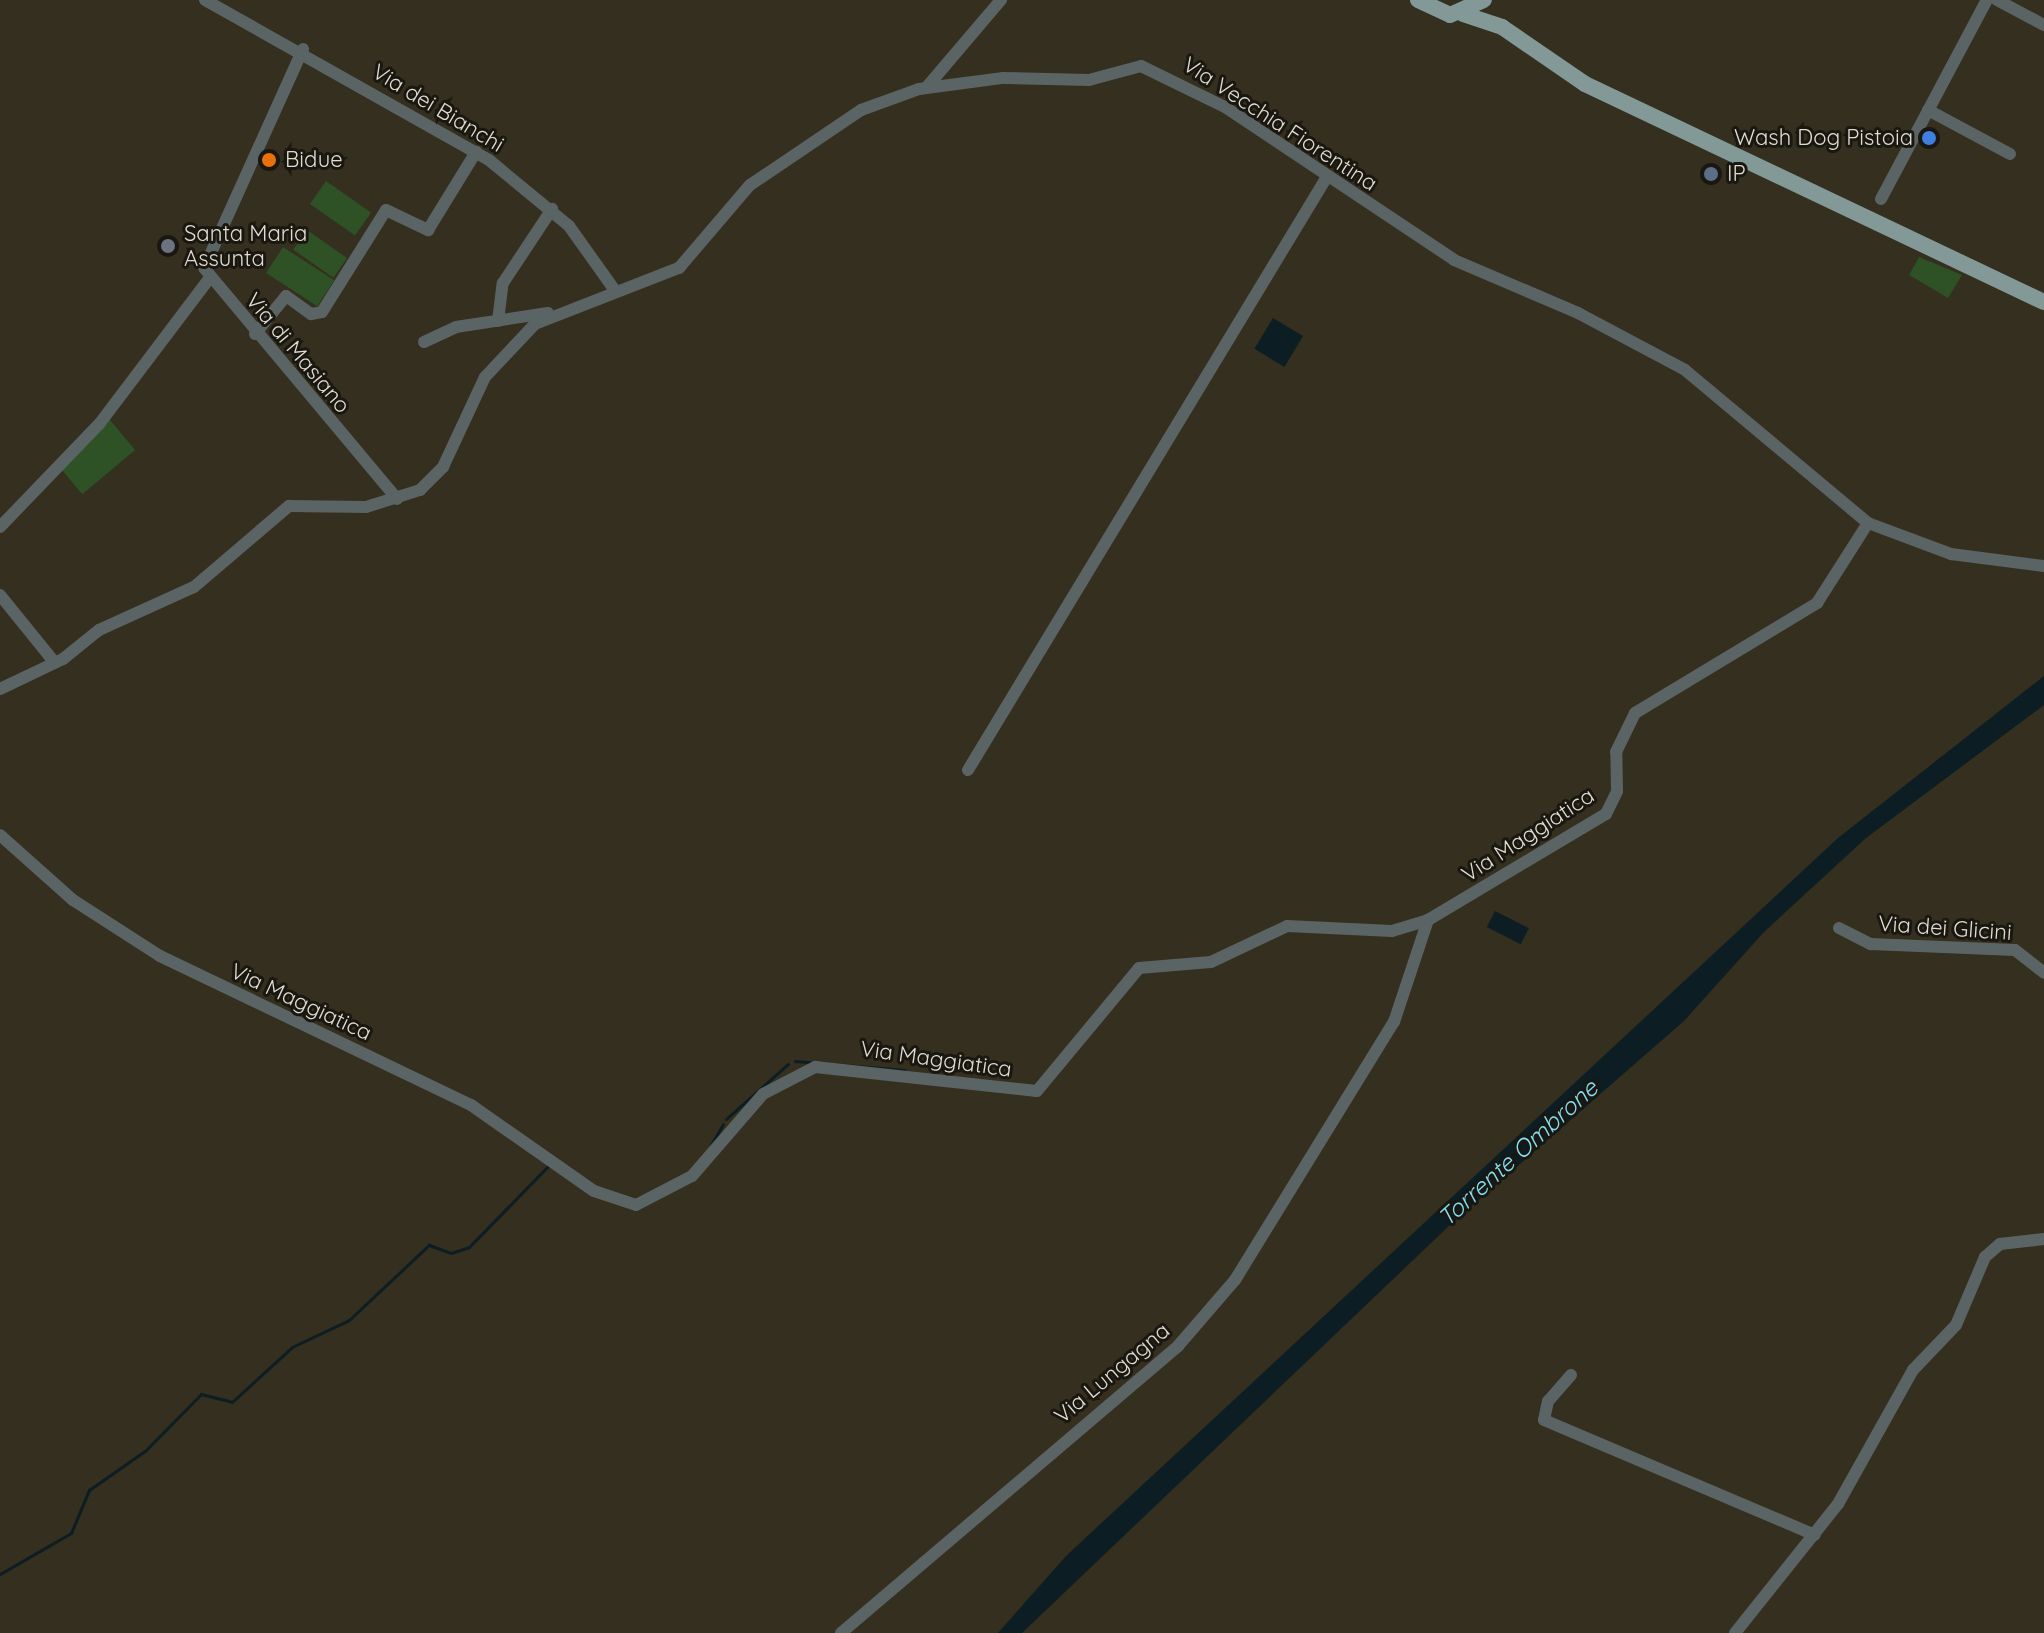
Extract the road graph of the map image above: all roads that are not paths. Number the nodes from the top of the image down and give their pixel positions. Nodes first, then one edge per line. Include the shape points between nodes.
1 (205, 0) edge
2 (1001, 0) edge
3 (1418, 0) edge
4 (1484, 0) edge
5 (1494, 0) edge
6 (1987, 0) edge
7 (1997, 0) edge
8 (1463, 14) junction
9 (2044, 25) edge
10 (1513, 34) junction
11 (303, 49) junction
12 (926, 88) junction
13 (1928, 110) junction
14 (476, 152) junction
15 (2010, 154) dead end
16 (1325, 180) junction
17 (1881, 199) dead end
18 (552, 209) junction
19 (209, 279) junction
20 (616, 292) junction
21 (499, 301) junction
22 (2044, 302) edge
23 (550, 313) junction
24 (523, 317) junction
25 (498, 321) junction
26 (255, 334) junction
27 (424, 342) dead end
28 (397, 499) junction
29 (1868, 523) junction
30 (0, 527) edge
31 (2044, 566) edge
32 (0, 595) edge
33 (55, 663) junction
34 (0, 689) edge
35 (968, 770) dead end
36 (0, 835) edge
37 (1428, 920) junction
38 (1839, 928) dead end
39 (2044, 973) edge
40 (2044, 1239) edge
41 (1571, 1375) dead end
42 (1815, 1535) junction
43 (841, 1633) edge
44 (1735, 1633) edge

1 - 11 street, Via dei Bianchi
2 - 12 street
3 - 8 main road via 1437,13
4 - 8 main road
5 - 10 main road
6 - 13 street
7 - 9 street
8 - 10 main road
10 - 22 main road via 1585,84
11 - 14 street, Via dei Bianchi
11 - 19 street via 240,201 207,254
12 - 16 street, Via Vecchia Fiorentina via 1003,78 1089,80 1150,66 1225,107
12 - 20 street, Via Vecchia Fiorentina via 883,100 832,128 741,193 690,259
13 - 15 street
13 - 17 street
14 - 18 street, Via dei Bianchi
14 - 26 street via 428,230 386,210 322,312 311,314 286,296
16 - 29 street, Via Vecchia Fiorentina via 1454,260 1578,313 1685,370
16 - 35 street
18 - 20 street, Via dei Bianchi
18 - 21 street
19 - 26 street, Via di Masiano
19 - 30 street via 100,423
20 - 23 street, Via Vecchia Fiorentina
21 - 24 street
21 - 25 street
23 - 24 street
23 - 28 street, Via Vecchia Fiorentina via 485,377 439,474
24 - 25 street
25 - 27 street via 450,329
26 - 28 street, Via di Masiano
28 - 33 street, Via Vecchia Fiorentina via 360,508 313,501 289,506 194,587 99,630
29 - 31 street, Via Vecchia Fiorentina via 1951,554
29 - 37 street, Via Maggiatica via 1817,603 1635,713 1616,752 1617,791 1606,814
32 - 33 street
33 - 34 street, Via Vecchia Fiorentina
36 - 37 street, Via Maggiatica via 73,900 160,956 471,1105 594,1191 636,1205 692,1176 763,1094 815,1067 1037,1091 1139,968 1211,962 1287,926 1392,931
37 - 43 street, Via Lungagna via 1394,1022 1235,1280 1178,1346
38 - 39 street, Via dei Glicini via 1871,944 2015,950
40 - 42 street via 2000,1244 1985,1257 1956,1325 1913,1370
41 - 42 street via 1548,1401 1544,1420
42 - 44 street

